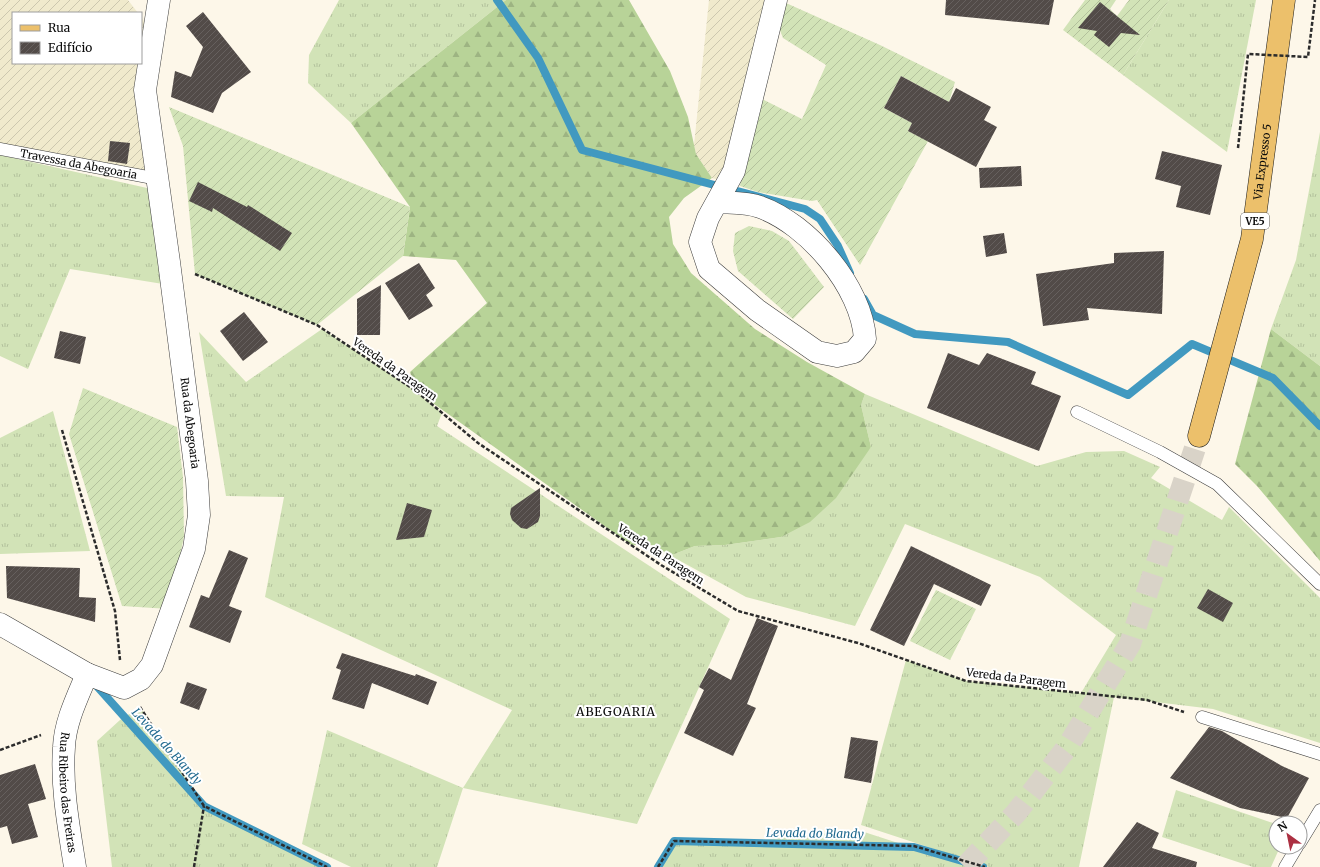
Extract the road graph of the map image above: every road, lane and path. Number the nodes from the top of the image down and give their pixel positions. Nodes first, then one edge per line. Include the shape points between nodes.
1 (159, 0) edge
2 (776, 0) edge
3 (1284, 0) edge
4 (1315, 0) edge
5 (1238, 148) dead end
6 (0, 149) edge
7 (158, 179) junction
8 (717, 202) junction
9 (170, 262) junction
10 (1077, 412) dead end
11 (62, 430) dead end
12 (1199, 436) tunnel mouth
13 (1320, 584) edge
14 (0, 624) edge
15 (87, 674) junction
16 (124, 688) junction
17 (1202, 717) joint
18 (68, 725) junction
19 (0, 750) edge
20 (1320, 754) edge
21 (204, 806) junction
22 (1320, 810) edge
23 (1308, 830) edge
24 (1292, 855) edge
25 (75, 867) edge
26 (194, 867) edge
27 (327, 867) edge
28 (658, 867) edge
29 (985, 867) edge
30 (1285, 867) edge

1 - 7 street, Rua da Abegoaria via 145,90
2 - 8 street via 734,171
3 - 12 main road, Via Expresso 5 / VE5 via 1252,239
4 - 5 path, bridge via 1308,57 1248,54
6 - 7 lane, Travessa da Abegoaria
7 - 9 street, Rua da Abegoaria
8 - 8 street via 708,218 700,242 709,269 757,310 818,352 837,356 854,352 865,339 864,325 857,306 828,258 802,230 780,216 759,206
9 - 16 street, Rua da Abegoaria via 198,481 199,515 194,549 152,665 141,679
9 - 17 path, Vereda da Paragem via 317,325 416,391 478,443 661,565 738,611 858,642 966,681 1147,700
10 - 13 lane via 1160,452 1217,484
11 - 16 path via 115,611
14 - 15 street
15 - 16 street
15 - 18 street, Rua Ribeiro das Freiras
16 - 21 path via 140,707
17 - 20 lane
18 - 19 path
18 - 25 street, Rua Ribeiro das Freiras via 64,747 64,778
21 - 26 path
21 - 27 path
22 - 23 lane
24 - 30 lane
28 - 29 path via 674,841 914,846

